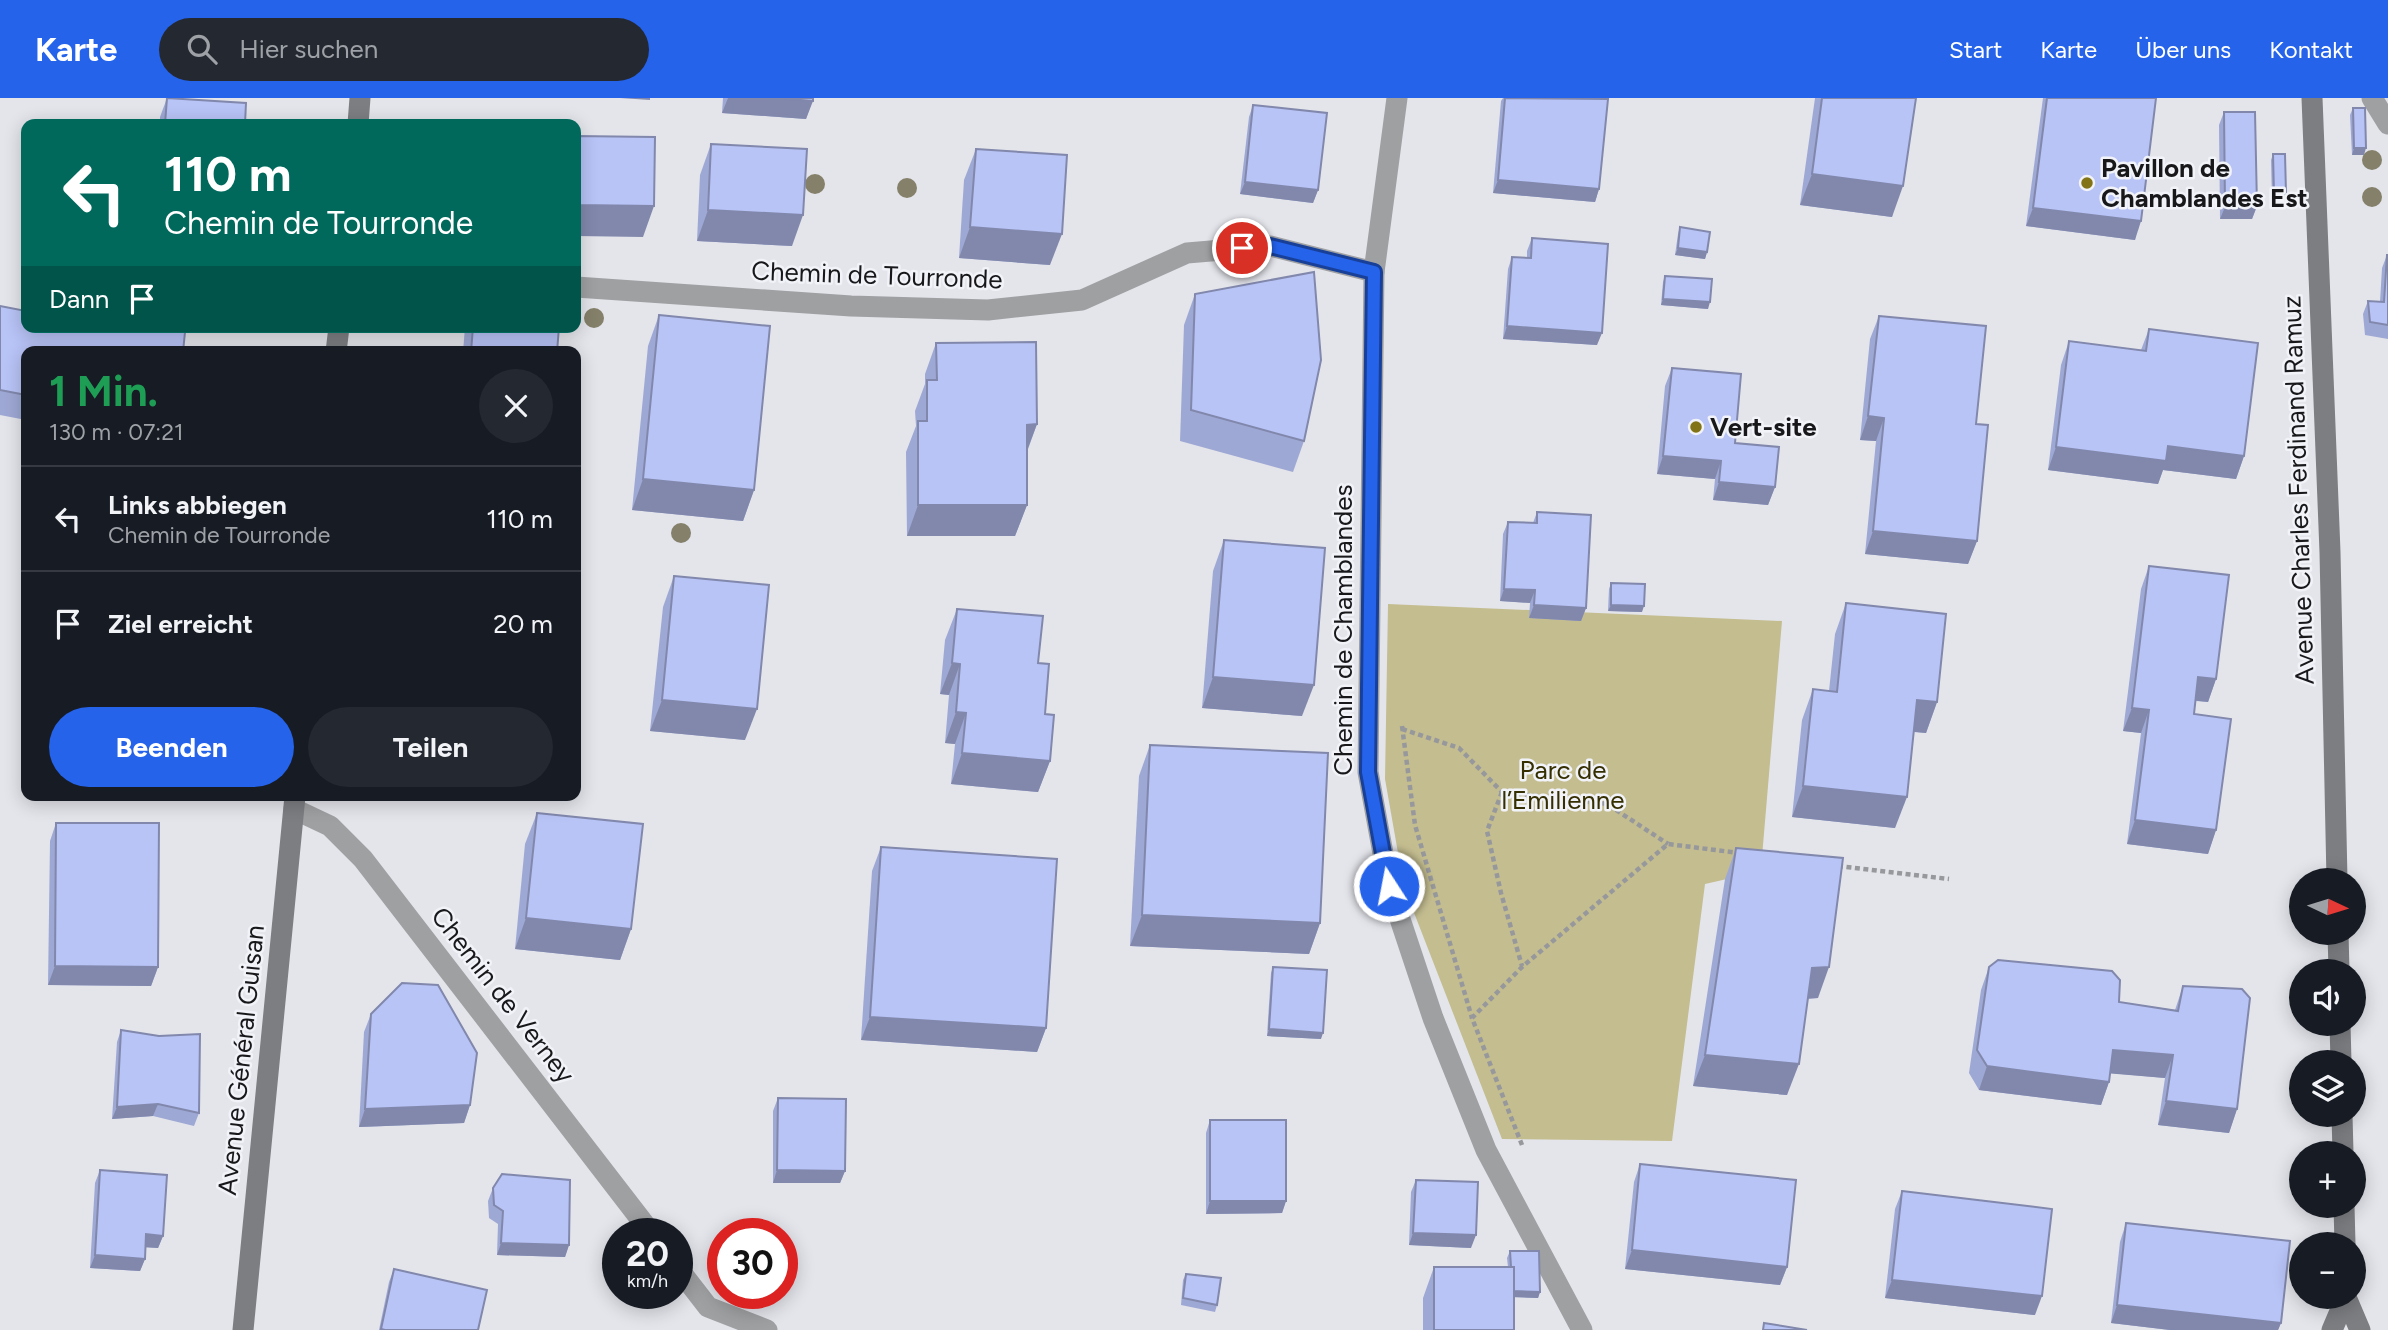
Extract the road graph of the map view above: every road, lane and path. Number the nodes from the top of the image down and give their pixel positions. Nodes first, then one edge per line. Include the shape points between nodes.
1 (360, 98) edge
2 (1397, 98) edge
3 (2312, 98) edge
4 (2372, 98) edge
5 (358, 119) edge
6 (2388, 124) edge
7 (1374, 272) junction
8 (581, 287) edge
9 (1402, 716) dead end
10 (1392, 728) dead end
11 (1402, 729) junction
12 (1502, 792) junction
13 (295, 803) edge
14 (1668, 844) junction
15 (1749, 855) edge
16 (1829, 865) edge
17 (2337, 868) edge
18 (1949, 879) dead end
19 (1522, 967) junction
20 (1472, 1018) junction
21 (1522, 1145) dead end
22 (640, 1218) edge
23 (693, 1288) edge
24 (243, 1330) edge
25 (767, 1330) edge
26 (1582, 1330) edge
27 (2332, 1330) edge
28 (2360, 1330) edge

1 - 5 street
2 - 7 street, Chemin de Chamblandes
3 - 17 street, Avenue Charles Ferdinand Ramuz
4 - 6 street
7 - 8 street, Chemin de Tourronde via 1270,246 1187,253 1082,300 988,310
7 - 26 street, Chemin de Chamblandes via 1368,772 1389,886 1433,1018 1486,1150
9 - 11 path
10 - 11 path
11 - 12 path via 1459,748
11 - 20 path via 1415,825
12 - 14 path via 1607,804
12 - 19 path via 1487,831
13 - 22 street, Chemin de Verney via 330,827 363,859
13 - 24 street, Avenue Général Guisan
14 - 15 path
14 - 19 path
16 - 18 path
19 - 20 path
20 - 21 path
23 - 25 street via 708,1307
27 - 28 street via 2346,1297

